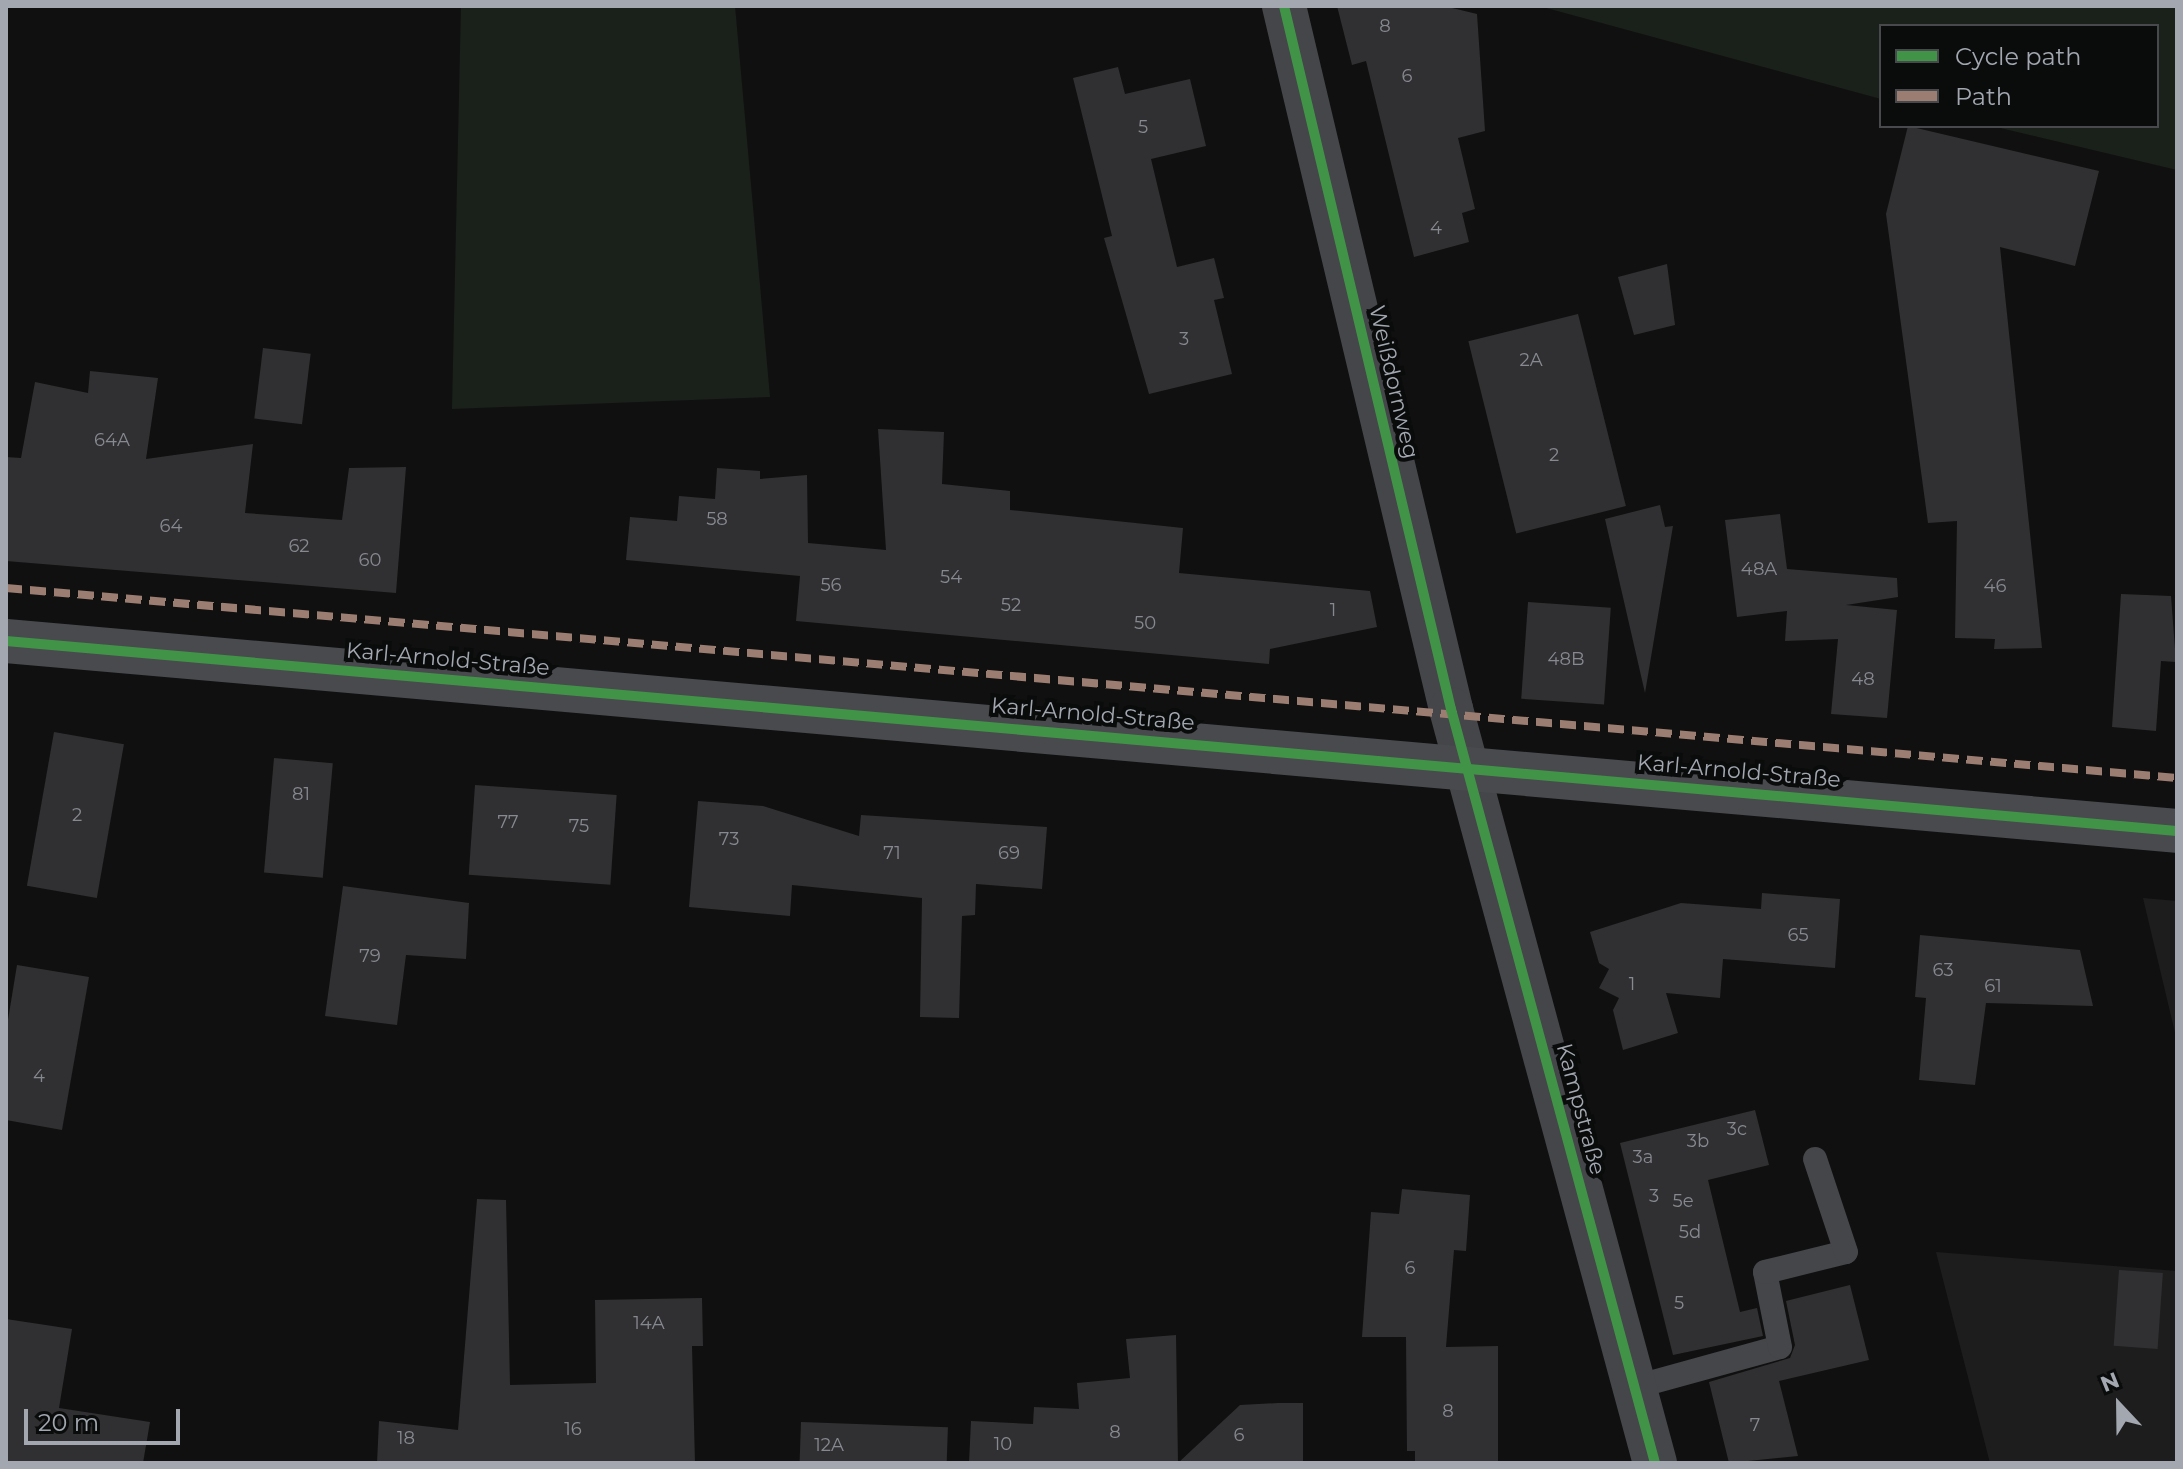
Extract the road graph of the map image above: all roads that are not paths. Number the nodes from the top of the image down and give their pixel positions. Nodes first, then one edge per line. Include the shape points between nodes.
1 (1284, 6) edge
2 (6, 641) edge
3 (1469, 766) junction
4 (2177, 831) edge
5 (1815, 1159) dead end
6 (1635, 1387) junction
7 (1655, 1463) edge

1 - 3 street, Weißdornweg
2 - 3 main road, Karl-Arnold-Straße
3 - 4 main road, Karl-Arnold-Straße
3 - 6 street, Kampstraße
5 - 6 lane via 1846,1252 1765,1272 1780,1347
6 - 7 street, Kampstraße

